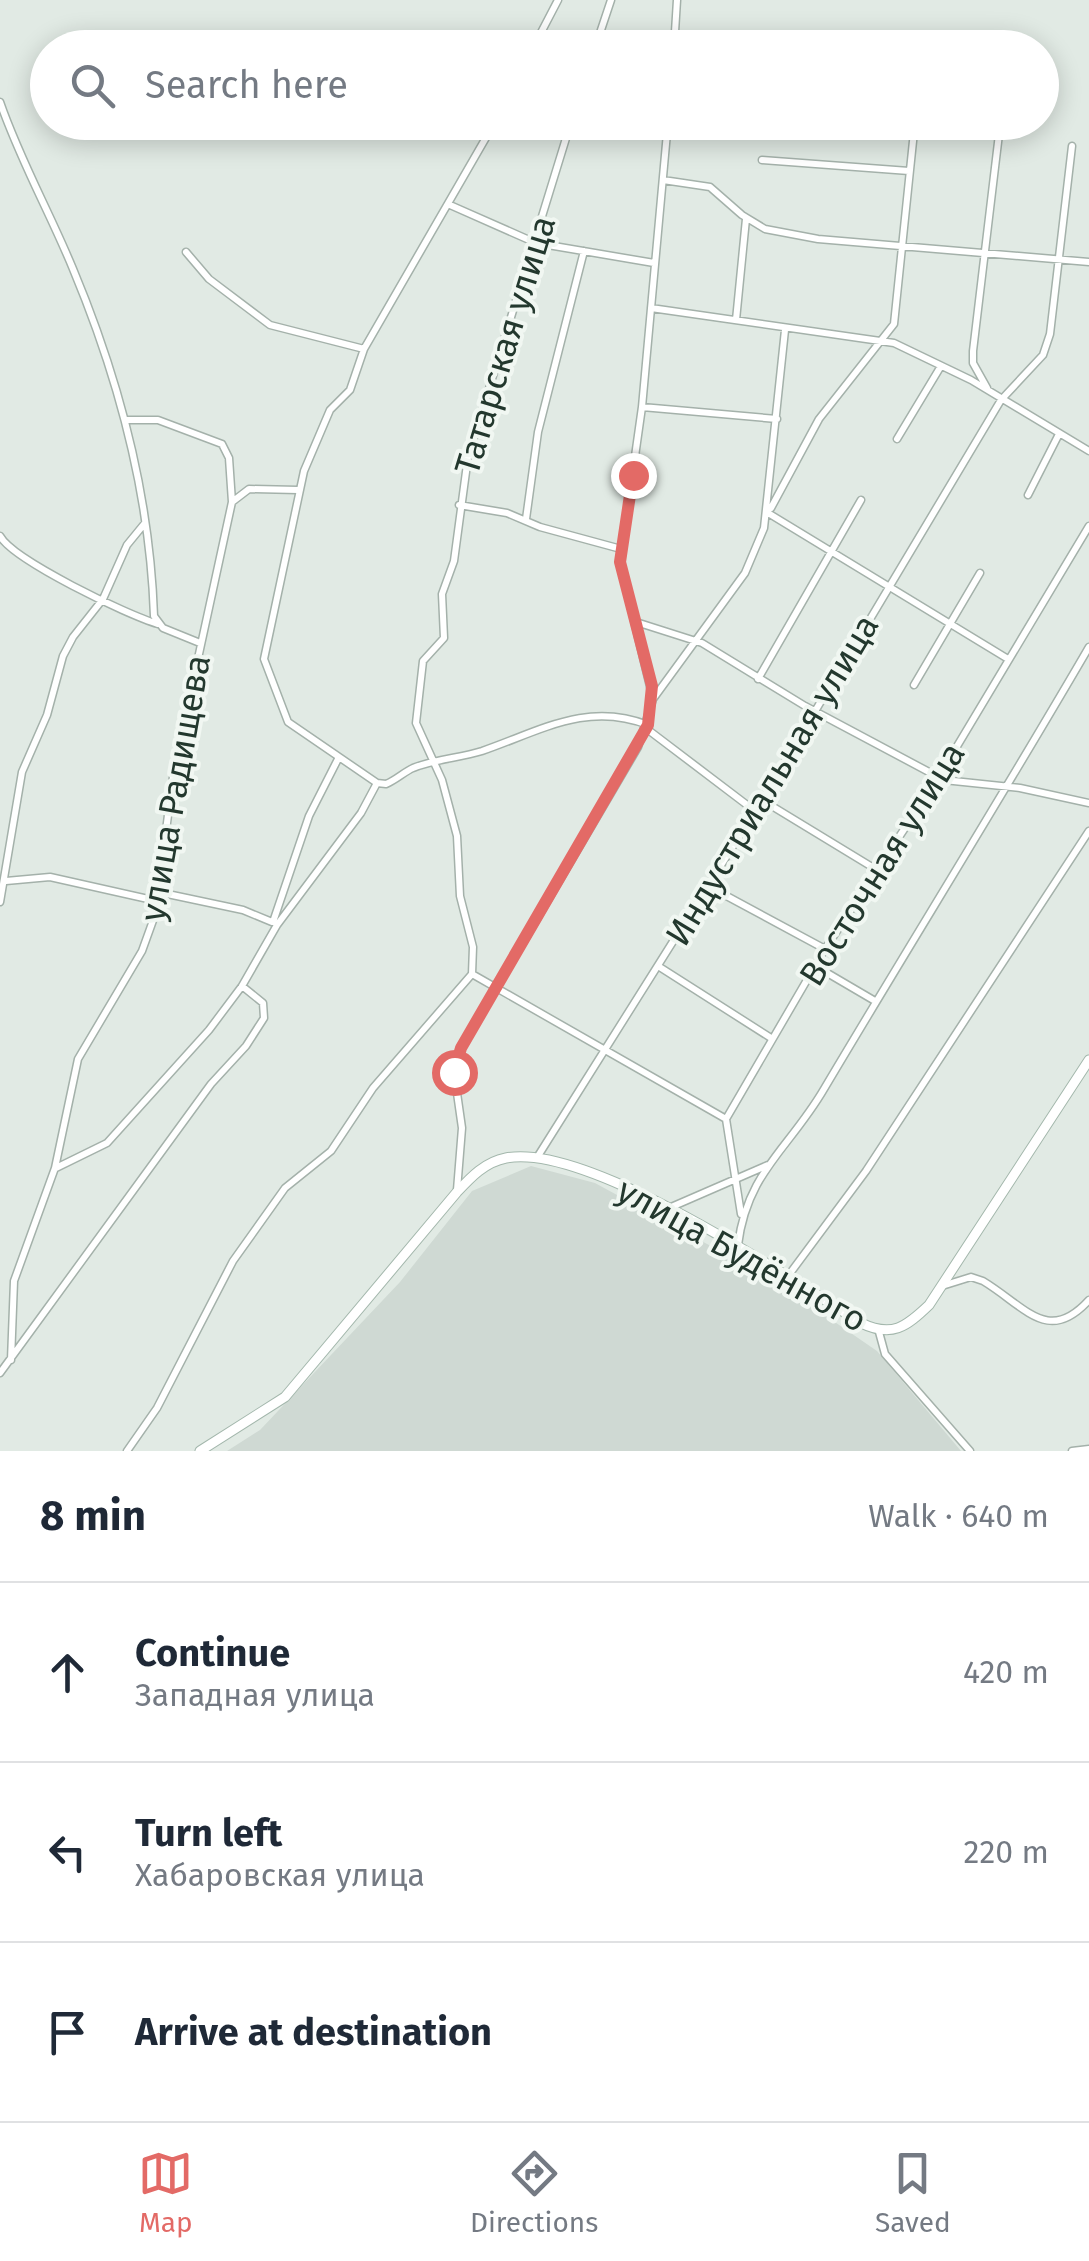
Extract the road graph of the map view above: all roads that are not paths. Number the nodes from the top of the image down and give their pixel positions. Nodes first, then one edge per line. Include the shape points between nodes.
1 (558, 0) edge
2 (611, 0) edge
3 (677, 0) edge
4 (542, 30) edge
5 (601, 30) edge
6 (675, 30) edge
7 (0, 102) edge
8 (485, 140) edge
9 (566, 140) edge
10 (667, 140) edge
11 (913, 140) edge
12 (997, 140) edge
13 (1072, 146) dead end
14 (762, 160) dead end
15 (909, 172) junction
16 (664, 180) junction
17 (450, 205) junction
18 (746, 218) junction
19 (536, 243) junction
20 (902, 244) junction
21 (584, 250) junction
22 (982, 251) junction
23 (186, 252) dead end
24 (1060, 260) junction
25 (1089, 262) edge
26 (655, 264) junction
27 (651, 308) junction
28 (736, 320) junction
29 (785, 330) junction
30 (887, 338) junction
31 (364, 349) junction
32 (941, 366) junction
33 (989, 390) junction
34 (1000, 400) junction
35 (642, 407) junction
36 (776, 419) junction
37 (125, 420) junction
38 (1059, 434) junction
39 (897, 439) dead end
40 (1089, 451) edge
41 (298, 490) junction
42 (1028, 495) dead end
43 (862, 500) dead end
44 (232, 502) junction
45 (459, 505) junction
46 (768, 513) junction
47 (526, 519) junction
48 (146, 521) junction
49 (1089, 526) edge
50 (0, 536) edge
51 (621, 549) junction
52 (832, 554) junction
53 (980, 573) dead end
54 (889, 588) junction
55 (103, 600) junction
56 (634, 622) junction
57 (158, 624) junction
58 (950, 624) junction
59 (694, 641) junction
60 (200, 643) junction
61 (1089, 646) edge
62 (1008, 659) junction
63 (758, 679) junction
64 (914, 685) dead end
65 (653, 699) junction
66 (815, 712) junction
67 (647, 727) junction
68 (339, 757) junction
69 (434, 762) junction
70 (938, 778) junction
71 (377, 783) junction
72 (1003, 787) junction
73 (762, 800) junction
74 (1089, 803) edge
75 (755, 811) junction
76 (1089, 831) edge
77 (878, 870) junction
78 (6, 881) junction
79 (708, 886) junction
80 (158, 892) junction
81 (157, 901) junction
82 (0, 902) edge
83 (275, 924) junction
84 (825, 949) junction
85 (658, 966) junction
86 (817, 966) junction
87 (472, 974) junction
88 (242, 986) junction
89 (498, 986) junction
90 (875, 1001) junction
91 (772, 1038) junction
92 (606, 1050) junction
93 (1089, 1060) edge
94 (726, 1118) junction
95 (538, 1156) junction
96 (769, 1164) junction
97 (55, 1168) junction
98 (738, 1178) junction
99 (457, 1192) junction
100 (666, 1209) junction
101 (741, 1214) junction
102 (738, 1245) junction
103 (788, 1276) junction
104 (941, 1286) junction
105 (1089, 1300) edge
106 (880, 1332) junction
107 (10, 1360) junction
108 (0, 1373) edge
109 (1089, 1448) edge
110 (127, 1451) edge
111 (200, 1451) edge
112 (970, 1451) edge
113 (1072, 1451) edge

1 - 4 street
2 - 5 street
3 - 6 street
7 - 37 street via 76,275
8 - 17 street
9 - 19 street, Татарская улица
10 - 16 street
11 - 15 street
12 - 22 street
13 - 24 street, Индустриальная улица
14 - 15 street
15 - 20 street
16 - 18 street via 710,187
16 - 26 street
17 - 19 street
17 - 31 street
18 - 20 street via 818,239
18 - 28 street
19 - 21 street
19 - 45 street, Татарская улица via 478,416
20 - 22 street
20 - 30 street
21 - 26 street
21 - 47 street via 538,432
22 - 24 street
22 - 33 street via 973,363
23 - 31 street via 209,279 270,326
24 - 25 street
24 - 34 street, Индустриальная улица via 1043,355
26 - 27 street
27 - 28 street
27 - 35 street
28 - 29 street
29 - 30 street
29 - 36 street
30 - 32 street
30 - 46 street via 849,375 819,419
31 - 41 street via 350,390 321,427
32 - 33 street
32 - 39 street
33 - 34 street
34 - 38 street
34 - 54 street, Индустриальная улица
35 - 36 street
35 - 51 street
36 - 46 street
37 - 44 street via 158,420 222,444
37 - 48 street
38 - 40 street
38 - 42 street
41 - 44 street via 248,489
41 - 68 street via 264,659 288,722
43 - 52 street
44 - 60 street, улица Радищева
45 - 47 street
45 - 69 street, Татарская улица via 454,561 442,594 444,638 418,677 416,724
46 - 52 street
46 - 59 street via 745,573
47 - 51 street
48 - 55 street via 127,545
48 - 57 street
49 - 62 street, Восточная улица
50 - 55 street via 19,557
51 - 56 street
52 - 54 street
52 - 63 street
53 - 58 street
54 - 58 street
54 - 66 street, Индустриальная улица
55 - 57 street
55 - 78 street via 68,646 25,762 12,809
56 - 59 street
56 - 65 street
57 - 60 street
58 - 62 street
58 - 64 street
59 - 63 street
59 - 65 street
60 - 80 street, улица Радищева
61 - 72 street
62 - 70 street, Восточная улица
63 - 66 street
65 - 67 street
66 - 70 street
66 - 73 street, Индустриальная улица
67 - 69 street via 621,715 588,714
67 - 75 street
67 - 89 street
68 - 71 street
68 - 83 street via 309,816
69 - 71 street
69 - 87 street, Татарская улица via 457,836
70 - 72 street
70 - 77 street, Восточная улица
71 - 83 street
72 - 74 street
72 - 90 street
73 - 75 street, Индустриальная улица
73 - 77 street
75 - 79 street, Индустриальная улица
76 - 103 street via 866,1171
77 - 84 street, Восточная улица
78 - 81 street via 50,877
78 - 82 street
79 - 84 street
79 - 85 street, Индустриальная улица
80 - 81 street, улица Радищева
80 - 83 street
81 - 97 street, улица Радищева via 142,951 78,1059
83 - 88 street
84 - 86 street, Восточная улица
85 - 91 street
85 - 92 street, Индустриальная улица
86 - 90 street
86 - 91 street, Восточная улица
87 - 89 street
87 - 110 street via 373,1088 331,1151 285,1188 233,1261 158,1408
88 - 97 street via 107,1143
88 - 107 street via 263,1003 258,1028
89 - 92 street
89 - 99 street via 455,1060 462,1128
90 - 96 street via 814,1106
91 - 94 street, Восточная улица
92 - 94 street
92 - 95 street, Индустриальная улица
93 - 104 street, улица Будённого
94 - 98 street
95 - 99 street, улица Будённого via 486,1165
95 - 100 street, улица Будённого via 579,1167
96 - 98 street
96 - 101 street
97 - 107 street, улица Радищева via 14,1281
98 - 100 street
98 - 101 street
99 - 111 street, улица Будённого via 284,1397
100 - 102 street, улица Будённого
101 - 102 street
102 - 103 street, улица Будённого
103 - 106 street, улица Будённого
104 - 105 street via 971,1277 983,1281 1048,1324 1066,1322
104 - 106 street, улица Будённого via 911,1322
106 - 112 street via 885,1354
107 - 108 street
109 - 113 street

